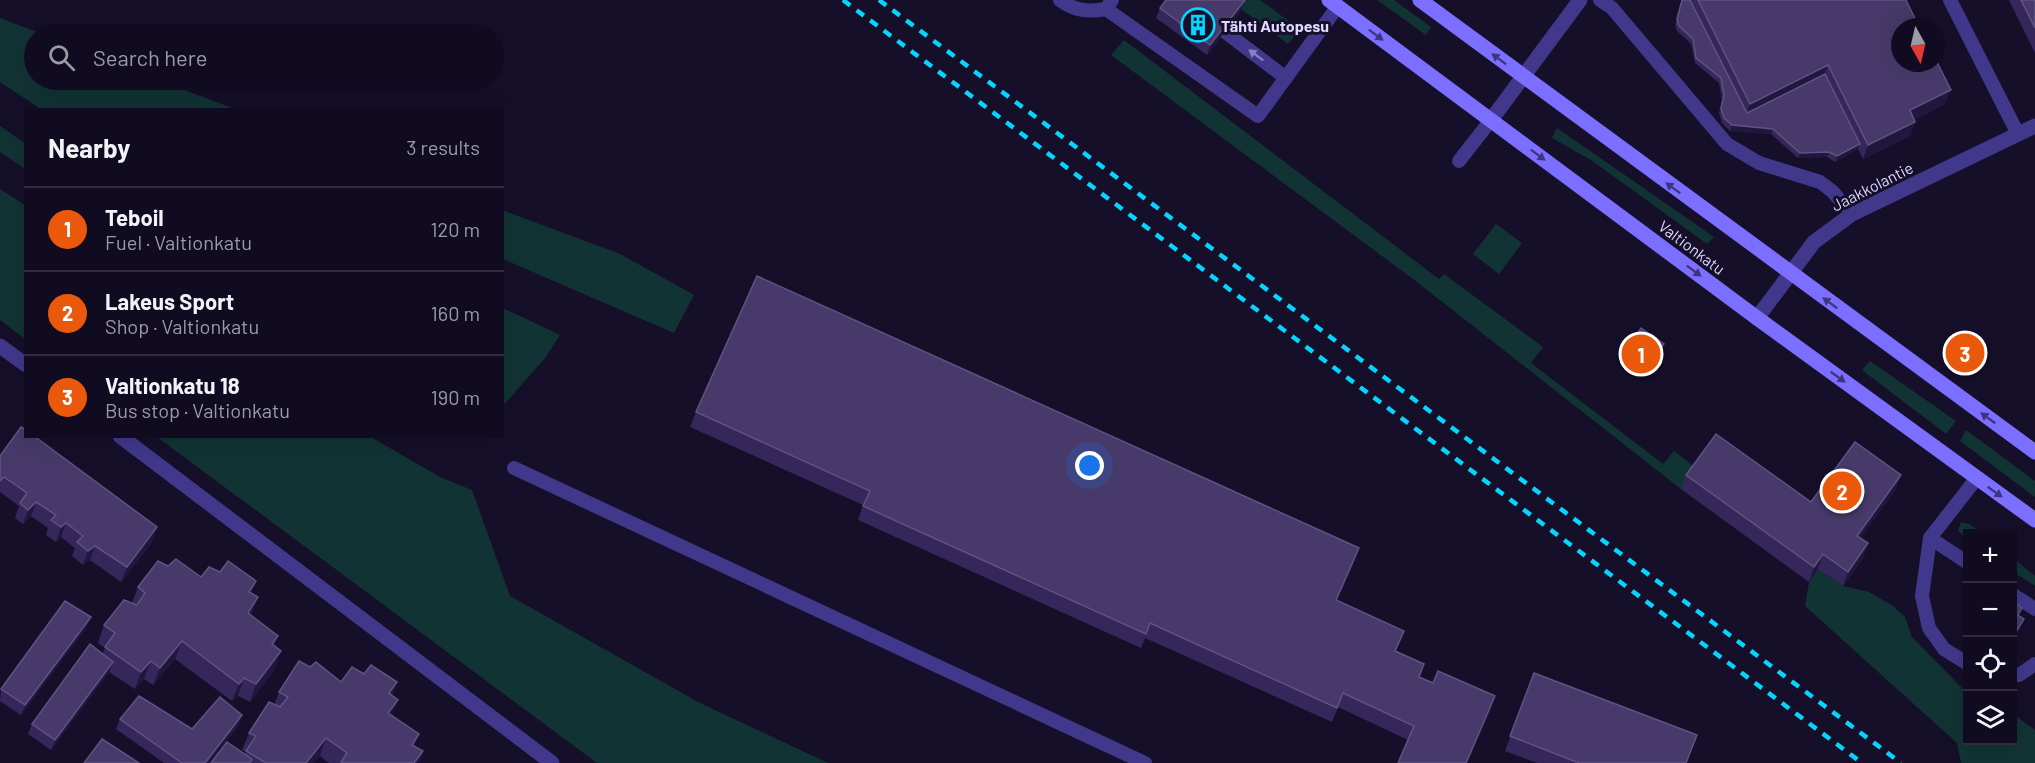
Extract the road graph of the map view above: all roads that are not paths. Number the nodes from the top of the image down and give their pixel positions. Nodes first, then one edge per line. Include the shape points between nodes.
1 (1060, 0) edge
2 (1183, 0) edge
3 (1420, 0) edge
4 (1580, 0) edge
5 (1600, 0) edge
6 (1950, 0) edge
7 (1334, 3) edge
8 (1109, 4) edge
9 (1523, 77) junction
10 (1286, 78) junction
11 (1491, 120) junction
12 (2035, 126) edge
13 (2018, 134) junction
14 (1459, 162) dead end
15 (1852, 214) junction
16 (1790, 274) junction
17 (1757, 318) junction
18 (0, 346) edge
19 (24, 364) edge
20 (123, 438) edge
21 (2035, 452) edge
22 (514, 468) dead end
23 (1976, 479) junction
24 (2035, 520) edge
25 (1930, 538) junction
26 (1963, 560) edge
27 (2017, 597) edge
28 (2035, 609) edge
29 (1963, 661) edge
30 (2035, 664) edge
31 (2017, 675) edge
32 (552, 763) edge
33 (1146, 763) edge

1 - 8 lane via 1071,8 1088,12
10 -> 2 lane
9 -> 3 main road
4 - 9 street
5 - 15 lane via 1727,144 1759,163 1820,182
6 - 13 lane
7 - 10 lane
7 -> 11 main road, Valtionkatu
8 - 10 lane via 1258,116
9 - 11 street
16 -> 9 main road
11 - 14 lane
11 -> 17 main road, Valtionkatu
12 - 13 street, Jaakkolantie
13 - 15 street, Jaakkolantie
15 - 16 street, Jaakkolantie via 1814,242
16 - 17 street, Jaakkolantie
21 -> 16 main road
17 -> 23 main road, Valtionkatu
18 - 19 street
20 - 32 street
22 - 33 lane
23 -> 24 main road, Valtionkatu
23 - 25 lane
25 - 26 lane
25 - 29 lane via 1922,596 1929,627 1944,649
27 - 28 lane
30 - 31 lane

